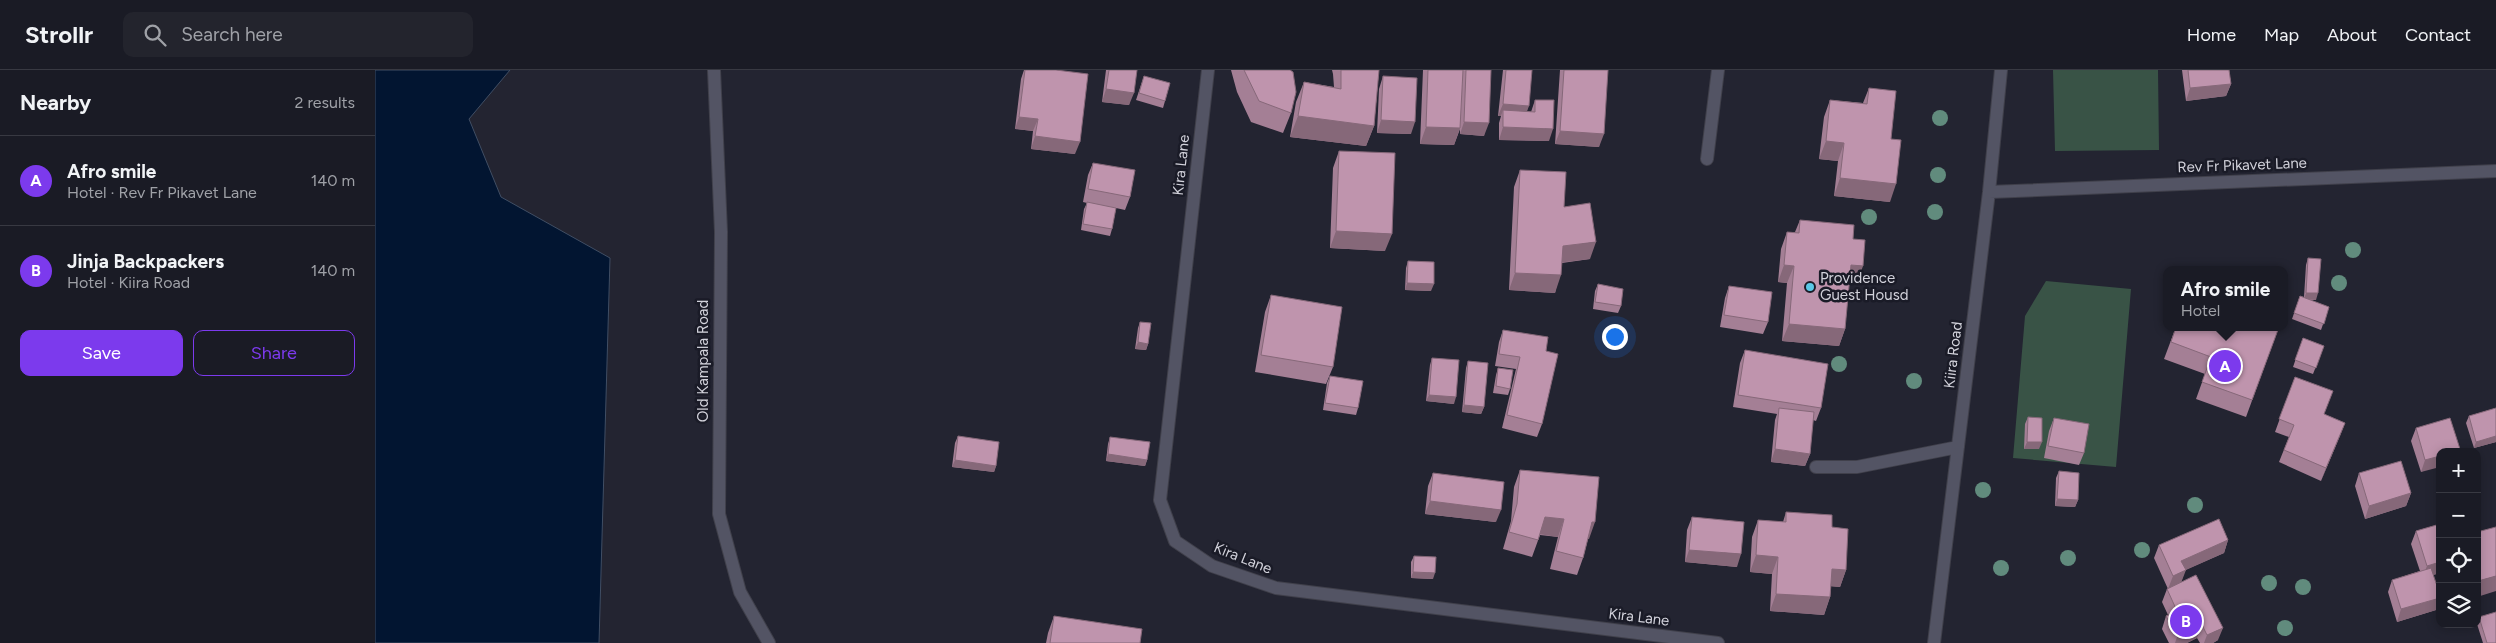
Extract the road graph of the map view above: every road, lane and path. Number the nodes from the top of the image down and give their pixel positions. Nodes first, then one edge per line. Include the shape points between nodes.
1 (715, 70) edge
2 (1208, 70) edge
3 (1718, 70) edge
4 (2001, 70) edge
5 (1707, 159) dead end
6 (2496, 171) edge
7 (1989, 192) junction
8 (1958, 447) junction
9 (1816, 467) dead end
10 (769, 643) edge
11 (1718, 643) edge
12 (1934, 643) edge

1 - 10 street, Old Kampala Road via 721,232 719,514 740,592
2 - 11 street, Kira Lane via 1160,500 1175,541 1212,566 1275,588
3 - 5 street
4 - 7 street, Kiira Road
6 - 7 street, Rev Fr Pikavet Lane
7 - 8 street, Kiira Road
8 - 9 street via 1857,467
8 - 12 street, Kiira Road

